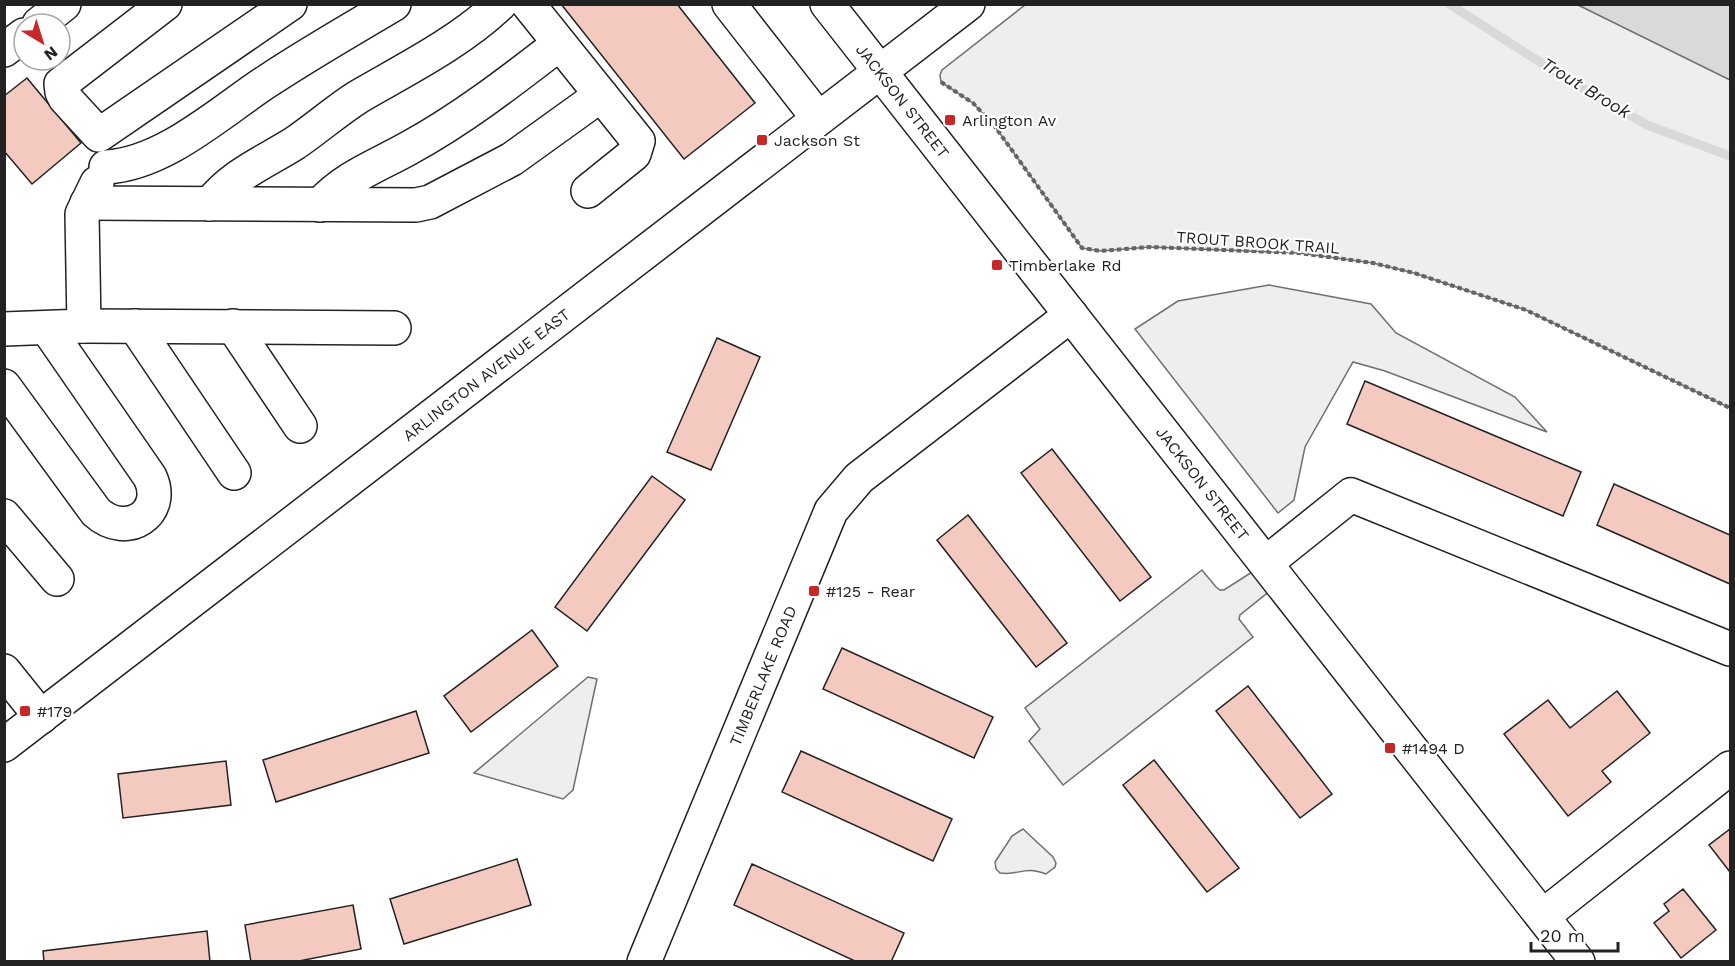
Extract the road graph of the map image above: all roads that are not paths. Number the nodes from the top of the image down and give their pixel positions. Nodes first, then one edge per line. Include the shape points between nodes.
1 (165, 4) edge
2 (290, 4) edge
3 (394, 4) edge
4 (500, 4) edge
5 (528, 4) edge
6 (729, 4) edge
7 (827, 4) edge
8 (968, 4) edge
9 (559, 44) junction
10 (881, 72) junction
11 (601, 95) junction
12 (818, 118) junction
13 (99, 135) junction
14 (106, 168) junction
15 (588, 191) dead end
16 (87, 203) junction
17 (210, 204) junction
18 (320, 205) junction
19 (1071, 315) junction
20 (84, 326) junction
21 (135, 326) junction
22 (234, 326) junction
23 (47, 328) junction
24 (394, 328) dead end
25 (4, 329) edge
26 (4, 386) edge
27 (300, 426) dead end
28 (234, 473) dead end
29 (4, 516) edge
30 (1266, 563) junction
31 (57, 579) dead end
32 (1731, 649) edge
33 (4, 671) edge
34 (41, 717) junction
35 (4, 745) edge
36 (1731, 768) edge
37 (1543, 916) junction
38 (644, 962) edge
39 (1578, 962) edge

1 - 13 street via 61,84 65,98
2 - 13 street
3 - 14 street via 320,47 176,142 135,163
4 - 17 street via 448,44 232,181
5 - 9 street
6 - 12 street
7 - 10 street, JACKSON STREET
8 - 10 street, ARLINGTON AVENUE EAST
9 - 11 street
9 - 18 street via 468,112 344,183
10 - 12 street, ARLINGTON AVENUE EAST
10 - 19 street, JACKSON STREET
11 - 15 street via 638,141 634,154
11 - 18 street via 512,159 430,202 416,206
12 - 34 street, ARLINGTON AVENUE EAST
13 - 14 street via 108,158
14 - 16 street
16 - 17 street
16 - 20 street via 82,214
17 - 18 street
19 - 30 street, JACKSON STREET
19 - 38 street, TIMBERLAKE ROAD via 859,478 831,511
20 - 21 street
20 - 23 street
21 - 22 street
21 - 28 street
22 - 24 street
22 - 27 street
23 - 25 street
23 - 26 street via 150,477 154,498 149,510 134,523 106,521
29 - 31 street
30 - 32 street via 1351,495
30 - 37 street, JACKSON STREET
33 - 34 street
34 - 35 street, ARLINGTON AVENUE EAST
36 - 37 street
37 - 39 street, JACKSON STREET

